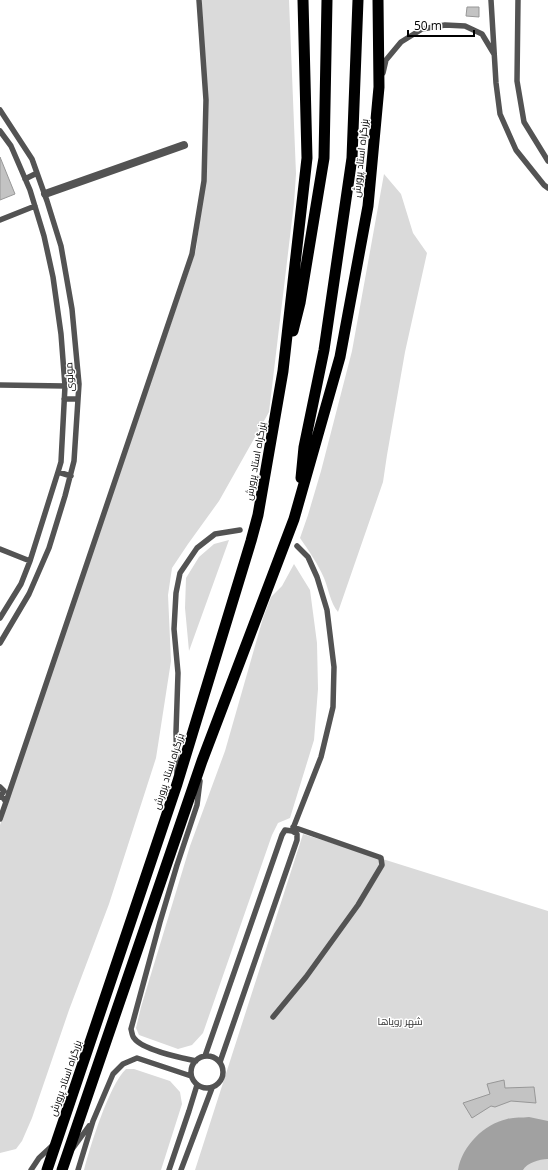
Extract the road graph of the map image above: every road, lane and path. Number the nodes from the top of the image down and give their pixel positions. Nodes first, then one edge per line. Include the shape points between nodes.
1 (199, 0) edge
2 (303, 0) edge
3 (326, 0) edge
4 (358, 0) edge
5 (378, 0) edge
6 (491, 0) edge
7 (518, 0) edge
8 (494, 54) junction
9 (379, 87) junction
10 (0, 110) edge
11 (0, 131) edge
12 (184, 145) dead end
13 (26, 150) junction
14 (16, 156) junction
15 (548, 161) edge
16 (37, 173) junction
17 (25, 179) junction
18 (548, 188) edge
19 (45, 194) junction
20 (35, 206) junction
21 (0, 220) edge
22 (283, 371) junction
23 (0, 385) edge
24 (65, 386) junction
25 (64, 399) junction
26 (78, 399) junction
27 (58, 472) junction
28 (71, 476) junction
29 (299, 502) junction
30 (240, 530) dead end
31 (297, 546) dead end
32 (0, 549) edge
33 (30, 561) junction
34 (0, 618) edge
35 (0, 643) edge
36 (202, 761) junction
37 (177, 784) junction
38 (0, 787) edge
39 (0, 796) edge
40 (6, 802) junction
41 (0, 819) edge
42 (293, 829) junction
43 (273, 1017) dead end
44 (206, 1056) junction
45 (196, 1060) junction
46 (220, 1062) junction
47 (191, 1076) junction
48 (197, 1085) junction
49 (212, 1088) junction
50 (93, 1121) junction
51 (57, 1142) junction
52 (67, 1154) junction
53 (31, 1170) edge
54 (47, 1170) edge
55 (62, 1170) edge
56 (78, 1170) edge
57 (169, 1170) edge
58 (181, 1170) edge

1 - 40 lane via 206,100 204,181 192,254
2 - 22 highway, بزرگراه استاد پرورش via 307,158
3 - 22 highway, بزرگراه استاد پرورش via 324,158 300,303
4 - 29 highway, بزرگراه استاد پرورش via 352,158 324,350 304,447
5 - 9 highway, بزرگراه استاد پرورش
6 - 8 lane
7 - 15 lane via 517,81 524,122
8 - 9 lane via 482,34 466,26 445,25 422,29 400,42 386,60
8 - 18 lane via 500,114 516,150
9 - 29 highway, بزرگراه استاد پرورش via 368,206 340,357
10 - 13 lane, مولوی
11 - 14 lane, مولوی
12 - 19 street
13 - 14 lane
13 - 16 lane, مولوی
14 - 17 lane, مولوی
16 - 17 lane
16 - 19 lane, مولوی
17 - 20 lane, مولوی
19 - 26 lane, مولوی via 61,246 72,309
20 - 21 lane
20 - 24 lane, مولوی via 53,278
22 - 37 highway, بزرگراه استاد پرورش via 252,541
23 - 24 lane
24 - 25 lane, مولوی
25 - 26 lane
25 - 27 lane, مولوی via 61,462
26 - 28 lane, مولوی
27 - 28 lane
27 - 33 lane, مولوی
28 - 35 lane, مولوی via 50,548 29,594
29 - 36 highway, بزرگراه استاد پرورش
30 - 37 lane via 215,534 197,548 180,573 174,629 178,673
31 - 42 lane via 308,557 327,610 334,667 334,707 320,757
32 - 33 lane
33 - 34 lane, مولوی via 21,584
36 - 45 lane via 197,805 168,893 131,1029 134,1038 144,1046 173,1056
36 - 52 highway, بزرگراه استاد پرورش
37 - 51 highway, بزرگراه استاد پرورش
38 - 39 lane via 4,791
39 - 40 lane
40 - 41 lane
42 - 43 lane via 379,857 382,865 358,905 306,977
42 - 44 lane via 285,830 282,835
42 - 46 lane via 296,840
44 - 45 lane
44 - 46 lane
45 - 47 lane via 192,1065
46 - 49 lane via 222,1078
47 - 48 lane
47 - 50 lane via 137,1058 123,1064 113,1074
48 - 49 lane via 206,1089
48 - 57 lane
49 - 58 lane
50 - 52 lane
50 - 56 lane
51 - 53 lane via 39,1158
51 - 54 highway, بزرگراه استاد پرورش
52 - 55 highway, بزرگراه استاد پرورش

